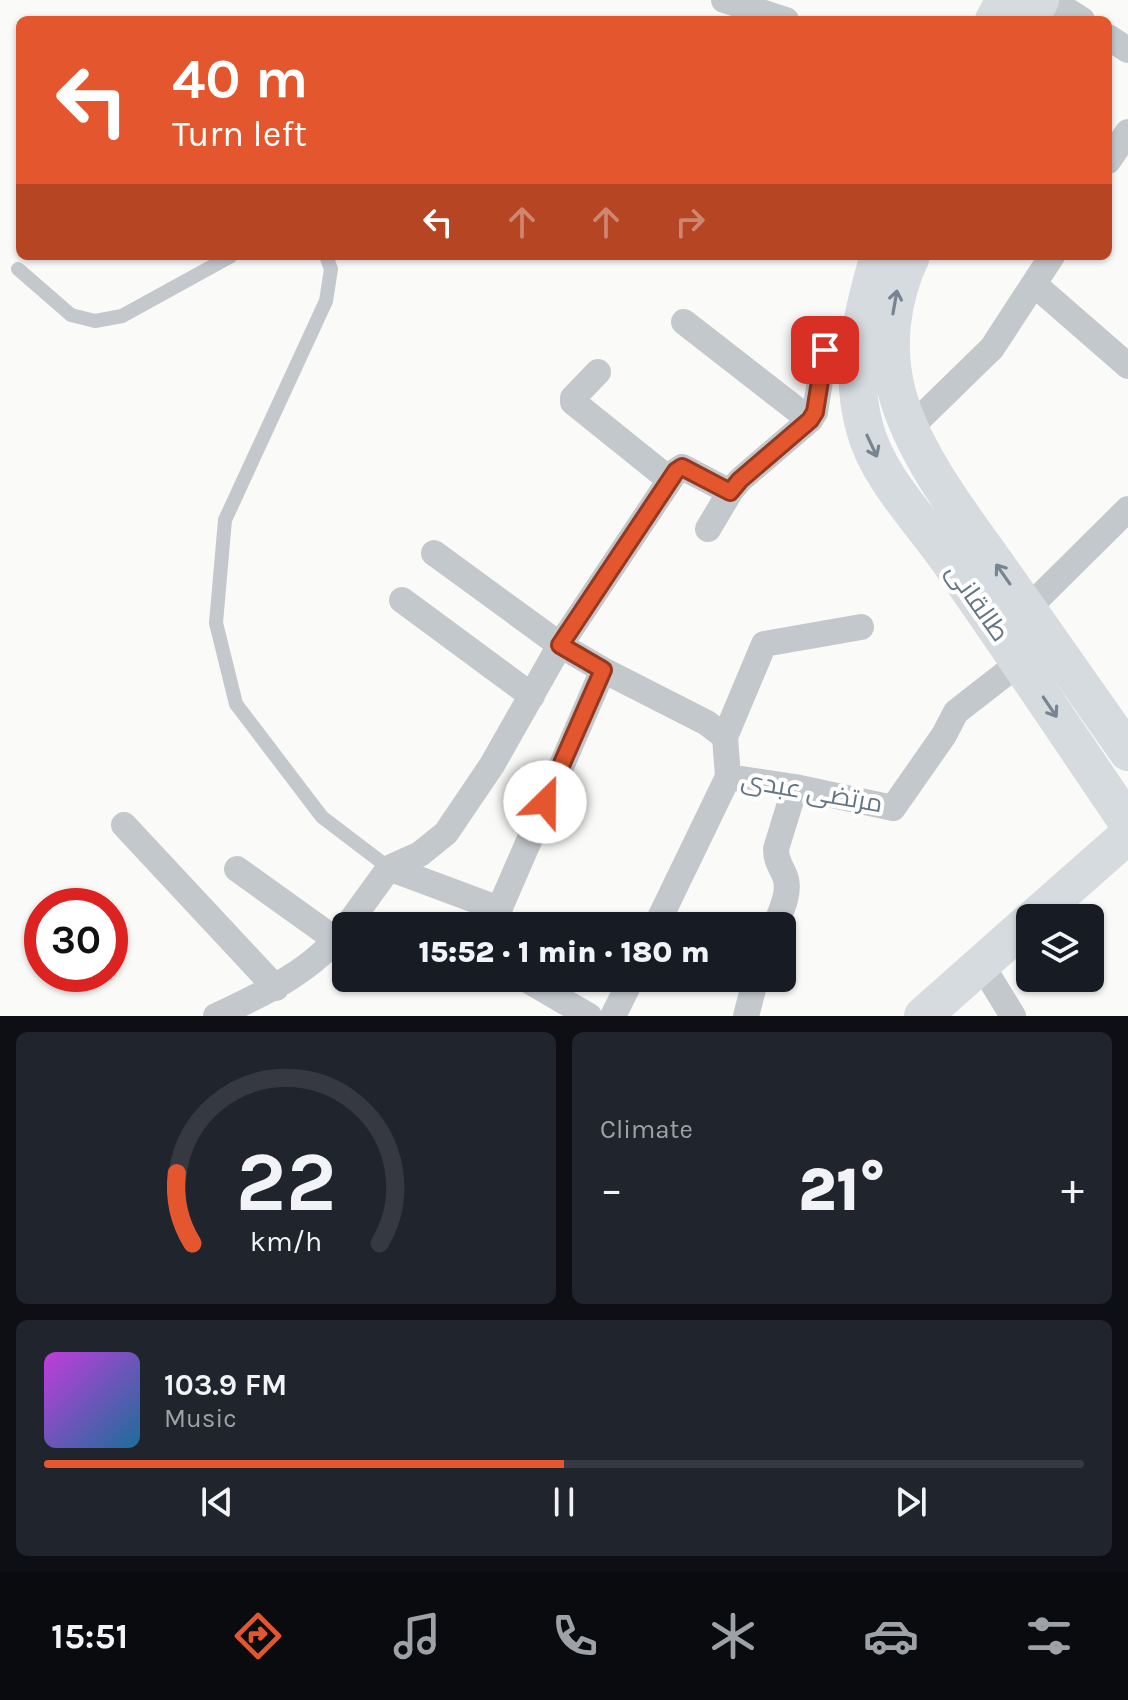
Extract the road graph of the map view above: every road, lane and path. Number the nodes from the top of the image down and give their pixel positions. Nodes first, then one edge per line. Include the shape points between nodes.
1 (724, 0) edge
2 (1051, 0) edge
3 (782, 14) edge
4 (1076, 16) edge
5 (1128, 132) edge
6 (1112, 155) edge
7 (224, 260) edge
8 (328, 260) edge
9 (878, 260) edge
10 (909, 260) edge
11 (1050, 260) edge
12 (18, 269) dead end
13 (1035, 285) junction
14 (684, 322) dead end
15 (860, 325) junction
16 (1128, 366) edge
17 (598, 372) dead end
18 (810, 420) junction
19 (909, 429) junction
20 (670, 480) junction
21 (730, 492) junction
22 (1128, 509) edge
23 (708, 529) dead end
24 (434, 553) dead end
25 (402, 600) dead end
26 (861, 627) dead end
27 (1024, 636) junction
28 (560, 645) junction
29 (603, 670) junction
30 (532, 696) junction
31 (725, 737) junction
32 (1128, 752) edge
33 (728, 777) junction
34 (795, 787) junction
35 (1128, 823) edge
36 (124, 825) dead end
37 (1128, 835) edge
38 (389, 868) junction
39 (237, 869) dead end
40 (1050, 904) edge
41 (357, 912) edge
42 (485, 912) edge
43 (498, 912) edge
44 (663, 912) edge
45 (779, 912) edge
46 (332, 925) edge
47 (1016, 934) edge
48 (332, 942) edge
49 (981, 964) junction
50 (548, 992) edge
51 (625, 992) edge
52 (752, 992) edge
53 (272, 1000) edge
54 (216, 1016) edge
55 (589, 1016) edge
56 (613, 1016) edge
57 (746, 1016) edge
58 (923, 1016) edge
59 (1013, 1016) edge

1 - 3 street
2 - 4 street
5 - 6 street
7 - 12 lane via 122,316 95,321 71,315
8 - 38 lane via 326,301 225,520 216,623 236,704 322,817
9 - 15 main road, طالقانی
19 -> 10 main road, طالقانی via 891,352 893,308
11 - 13 street
13 - 16 street
13 - 19 street via 992,348
14 - 18 street
15 - 18 street via 825,350
15 -> 27 main road, طالقانی via 856,370 865,430 885,473
17 - 20 street via 573,402
18 - 21 street
27 -> 19 main road, طالقانی
20 - 21 street via 682,467
20 - 28 street
21 - 23 street
22 - 27 street
24 - 28 street
25 - 30 street
26 - 31 street via 764,644
27 - 32 main road, طالقانی
27 - 34 street, مرتضی عبدی via 956,712 893,808
27 -> 35 main road, طالقانی
28 - 29 street
28 - 30 street
29 - 31 street
29 - 43 street
30 - 38 street via 446,833 420,854
31 - 33 street
33 - 34 street, مرتضی عبدی
33 - 44 street
34 - 45 street via 776,849 787,888
36 - 53 street
37 - 40 main road
38 - 41 street
38 - 42 street
39 - 46 street
47 - 49 main road
48 - 53 street
49 - 58 main road
49 - 59 street
50 - 55 street
51 - 56 street
52 - 57 street
53 - 54 street

